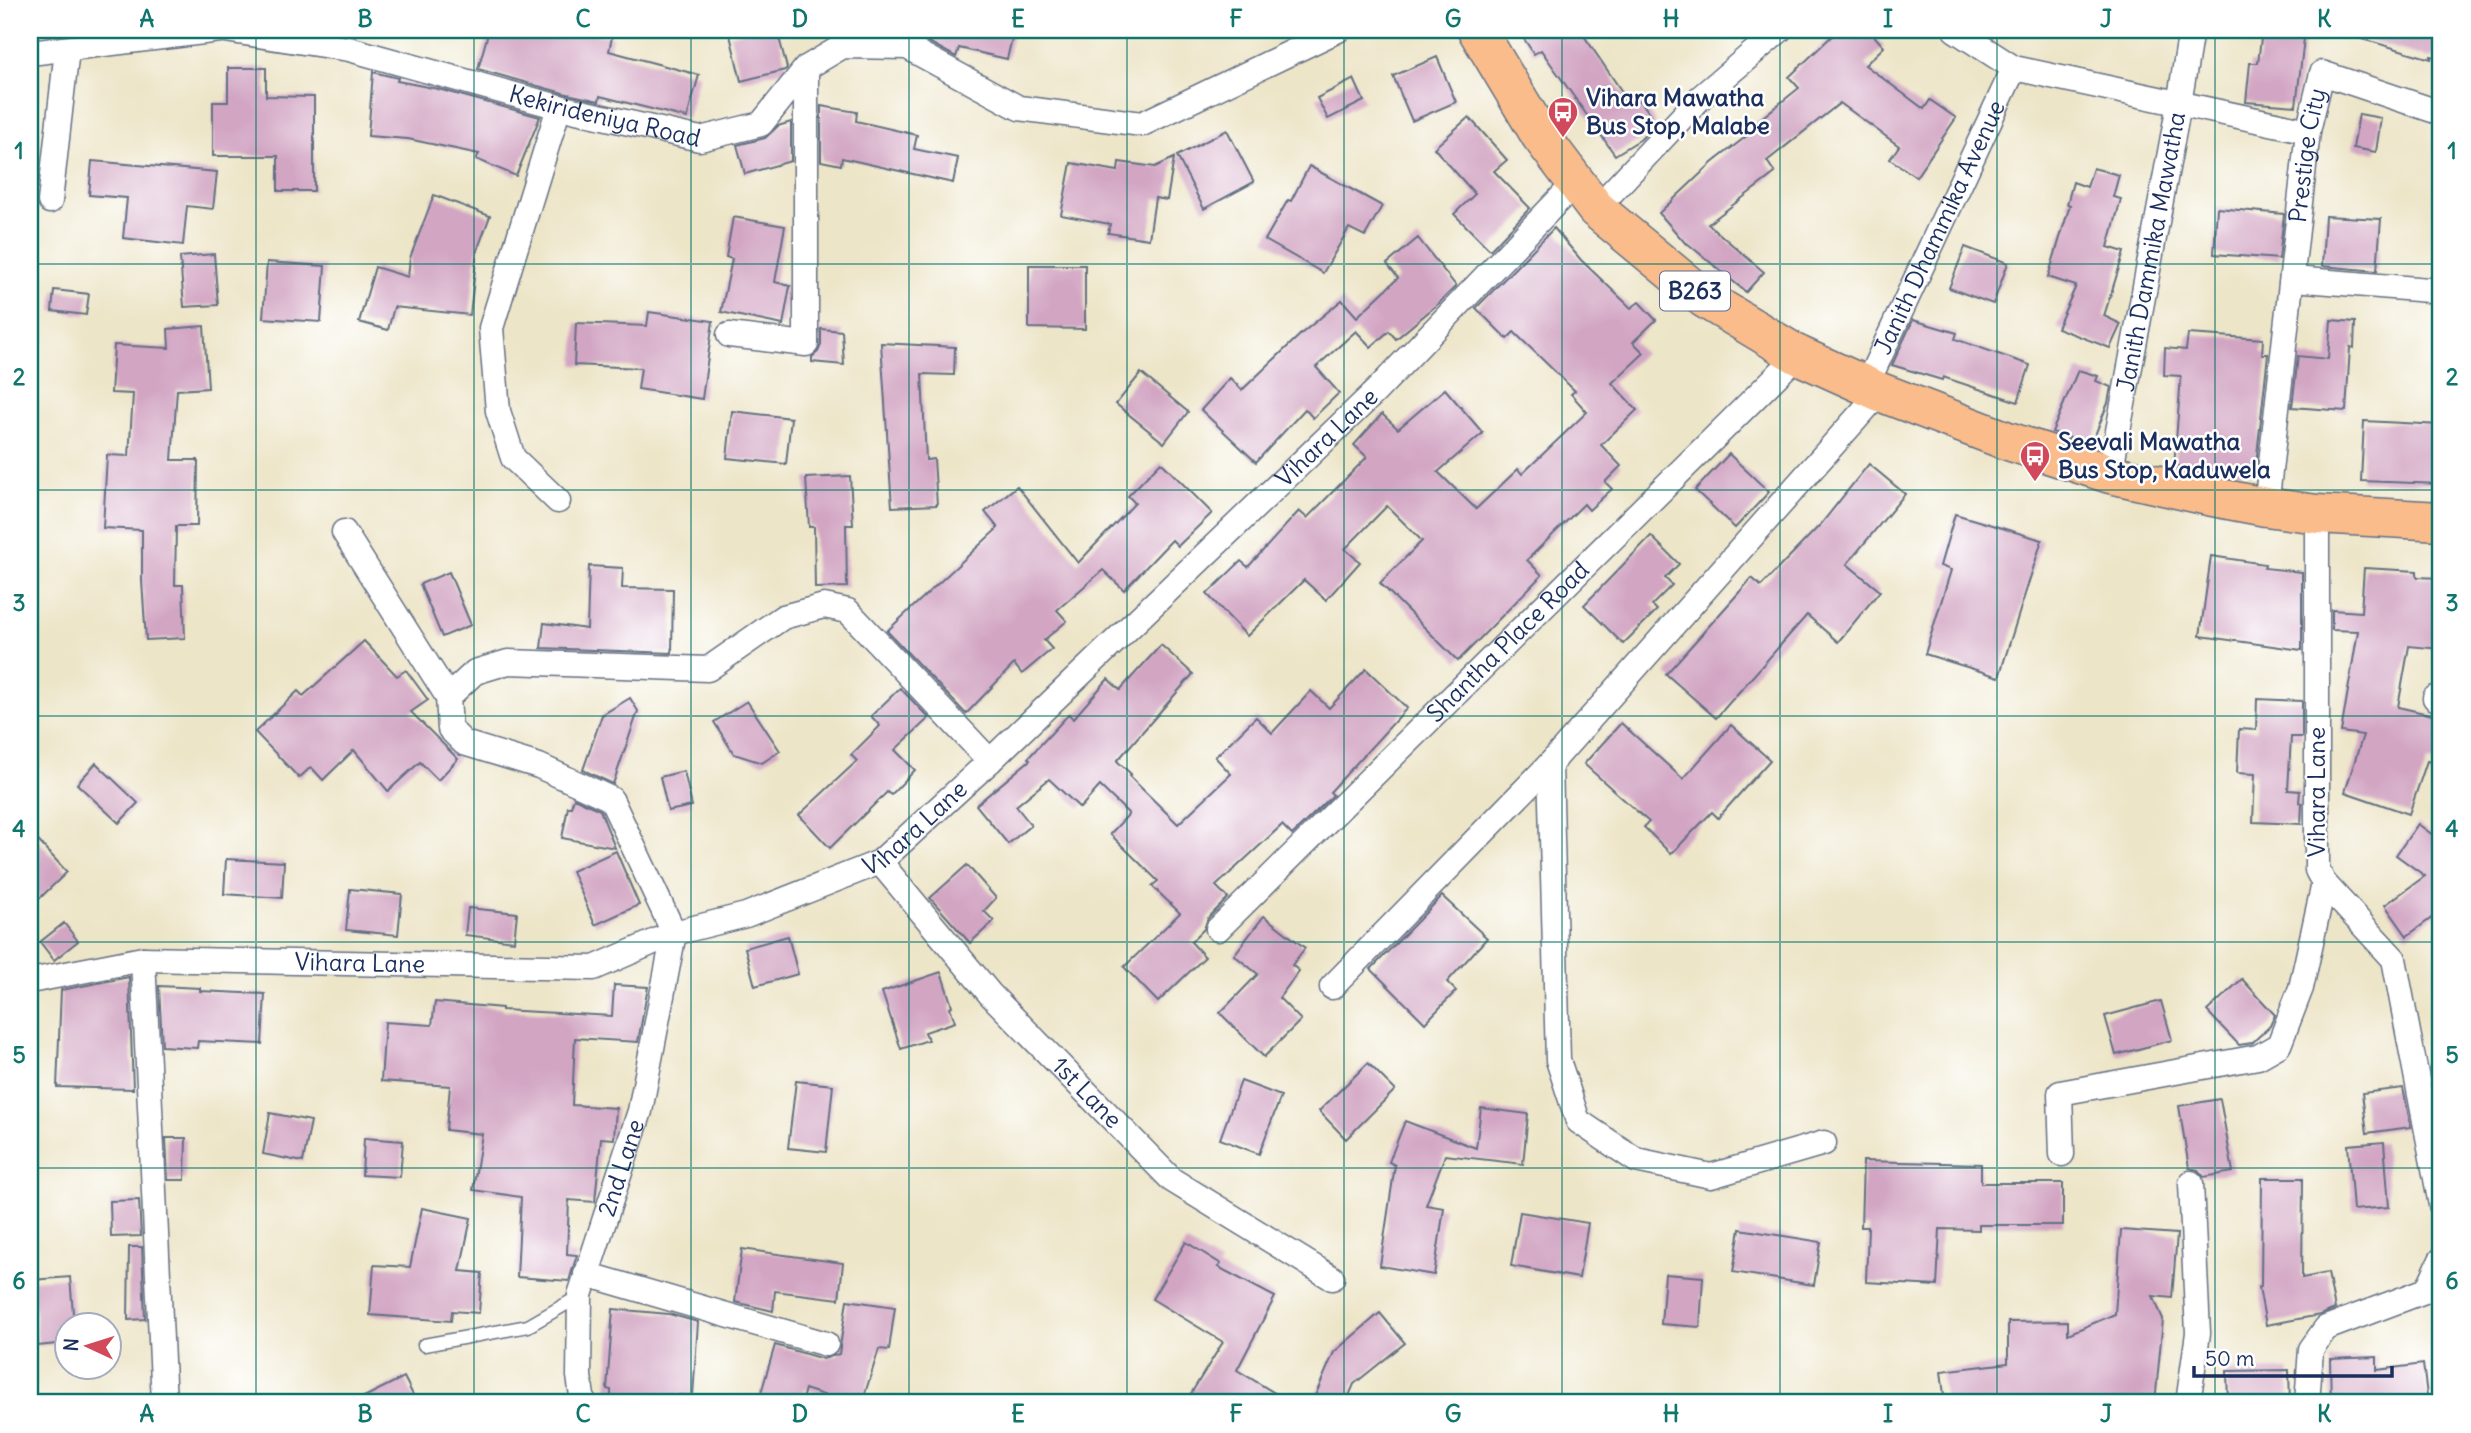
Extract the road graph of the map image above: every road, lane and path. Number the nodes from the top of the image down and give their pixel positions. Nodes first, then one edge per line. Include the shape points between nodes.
1 (219, 30) edge
2 (225, 30) edge
3 (1338, 30) edge
4 (1477, 30) edge
5 (1780, 30) edge
6 (1955, 30) edge
7 (2191, 30) edge
8 (67, 49) junction
9 (30, 52) edge
10 (806, 68) junction
11 (2014, 68) junction
12 (2179, 104) junction
13 (559, 107) junction
14 (2441, 113) edge
15 (2308, 131) junction
16 (1585, 197) junction
17 (50, 201) dead end
18 (2293, 279) junction
19 (2441, 291) edge
20 (729, 335) dead end
21 (1798, 355) junction
22 (1873, 389) junction
23 (2110, 474) junction
24 (558, 501) dead end
25 (2266, 507) junction
26 (2316, 514) junction
27 (2441, 521) edge
28 (344, 532) dead end
29 (448, 697) junction
30 (990, 761) junction
31 (1550, 764) junction
32 (880, 862) junction
33 (2324, 883) junction
34 (1219, 929) dead end
35 (674, 933) junction
36 (143, 959) junction
37 (32, 974) edge
38 (1332, 987) dead end
39 (1824, 1143) dead end
40 (2062, 1154) dead end
41 (2191, 1183) dead end
42 (2441, 1205) edge
43 (2441, 1260) edge
44 (1332, 1278) dead end
45 (583, 1285) junction
46 (826, 1344) dead end
47 (424, 1345) dead end
48 (164, 1403) edge
49 (583, 1403) edge
50 (2188, 1403) edge
51 (2307, 1403) edge

1 - 8 street
2 - 13 street, Kekirideniya Road via 349,49
3 - 10 street, Kekirideniya Road via 1142,124 1019,108 907,47 843,46
4 - 16 main road, B263 via 1540,135
5 - 16 street
6 - 11 street
7 - 12 street, Janith Dammika Mawatha
8 - 9 street
8 - 17 street
10 - 13 street, Kekirideniya Road via 761,124 700,139
10 - 20 street via 806,344
11 - 12 street
11 - 22 street, Janith Dhammika Avenue
12 - 15 street
12 - 23 street, Janith Dammika Mawatha
13 - 24 street via 491,328 498,411 513,458
14 - 15 street, Prestige City via 2322,73
15 - 18 street, Prestige City
16 - 21 main road, B263 via 1705,299
16 - 30 street, Vihara Lane
18 - 19 street
18 - 25 street, Prestige City
21 - 22 main road, B263
21 - 34 street, Shantha Place Road
22 - 23 main road, B263
22 - 31 street, Janith Dhammika Avenue
23 - 25 main road, B263
25 - 26 main road, B263
26 - 27 main road, B263
26 - 33 street, Vihara Lane via 2317,870
28 - 29 street
29 - 30 street via 475,672 508,662 708,669 783,617 824,606 848,611
29 - 35 street via 450,729 464,743 539,766 611,799
30 - 32 street, Vihara Lane
31 - 38 street, Janith Dhammika Avenue
31 - 39 street via 1558,1060 1577,1121 1636,1160 1711,1176
32 - 35 street, Vihara Lane via 746,915
32 - 44 street, 1st Lane via 990,994 1172,1180
33 - 40 street via 2301,988 2279,1045 2258,1057 2060,1093
33 - 42 street, Vihara Lane via 2393,959
35 - 36 street, Vihara Lane via 594,968
35 - 45 street, 2nd Lane via 640,1111
36 - 37 street, Vihara Lane
36 - 48 street
41 - 50 street via 2198,1333
43 - 51 street via 2427,1290 2326,1328 2311,1349
45 - 46 street
45 - 47 lane via 528,1326
45 - 49 street, 2nd Lane via 579,1376

